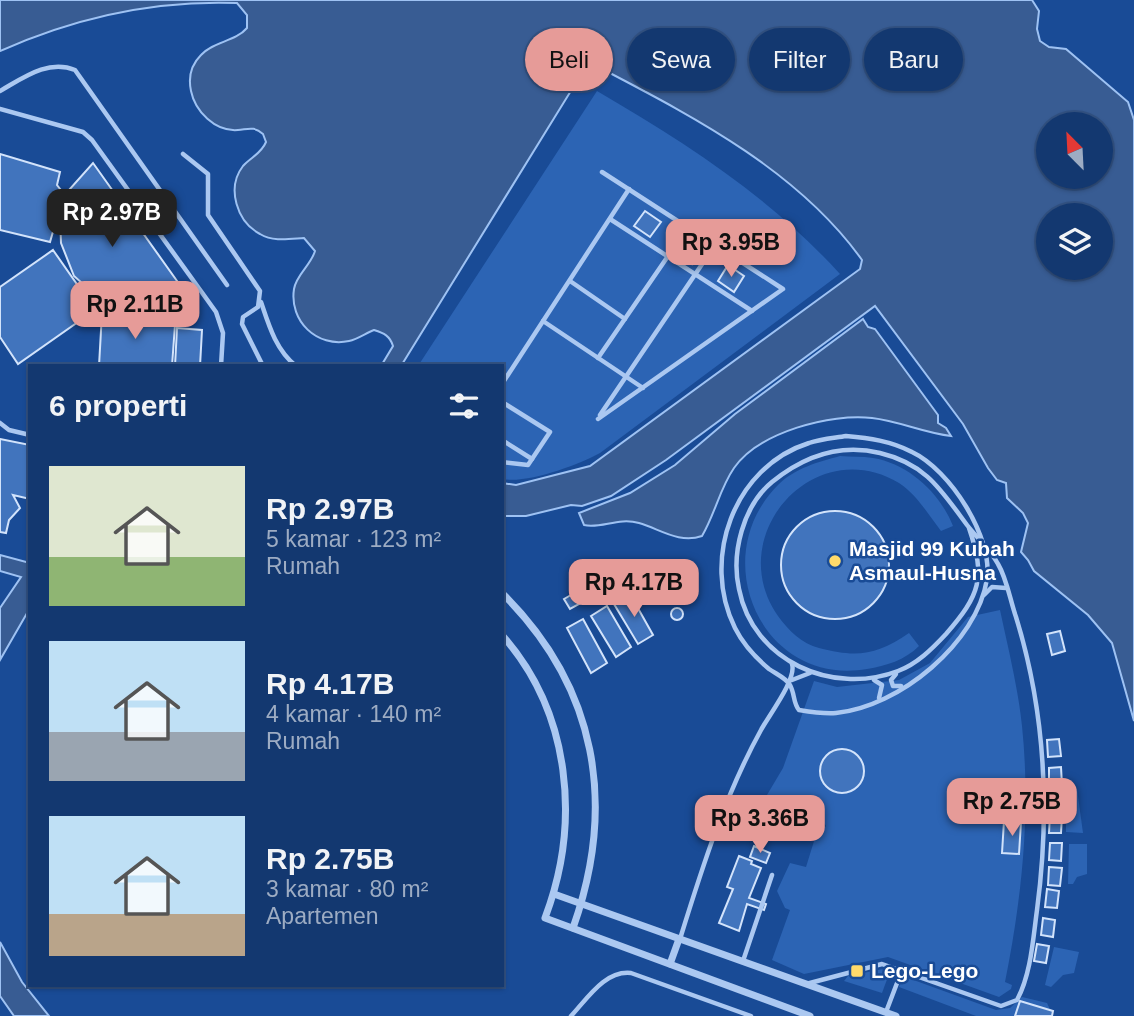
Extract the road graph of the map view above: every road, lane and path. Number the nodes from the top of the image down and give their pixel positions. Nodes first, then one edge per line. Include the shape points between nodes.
1 (0, 91) edge
2 (0, 109) edge
3 (183, 154) dead end
4 (602, 172) dead end
5 (629, 189) junction
6 (610, 219) junction
7 (688, 227) junction
8 (715, 245) junction
9 (667, 257) junction
10 (695, 275) junction
11 (570, 281) junction
12 (227, 285) dead end
13 (261, 302) junction
14 (752, 311) junction
15 (625, 319) junction
16 (543, 321) junction
17 (598, 358) junction
18 (221, 364) edge
19 (262, 364) edge
20 (294, 364) edge
21 (626, 377) junction
22 (504, 381) edge
23 (643, 388) junction
24 (504, 403) edge
25 (0, 423) edge
26 (28, 435) edge
27 (504, 441) edge
28 (532, 459) junction
29 (504, 462) edge
30 (969, 528) junction
31 (981, 539) junction
32 (1007, 589) junction
33 (504, 595) edge
34 (983, 595) junction
35 (504, 638) edge
36 (790, 662) junction
37 (898, 671) junction
38 (813, 673) junction
39 (802, 675) junction
40 (793, 676) junction
41 (780, 677) junction
42 (870, 679) junction
43 (789, 683) junction
44 (905, 686) junction
45 (793, 693) junction
46 (878, 699) junction
47 (772, 875) dead end
48 (554, 894) junction
49 (582, 904) junction
50 (573, 928) junction
51 (680, 939) junction
52 (743, 962) junction
53 (670, 964) junction
54 (902, 970) junction
55 (805, 984) junction
56 (885, 1014) edge
57 (571, 1016) edge
58 (751, 1016) edge
59 (810, 1016) edge
60 (896, 1016) edge

1 - 12 lane via 47,67 63,65 75,70
2 - 18 lane via 83,132 92,140 216,312 223,332
3 - 13 lane via 208,174 208,215 257,284
4 - 5 lane
5 - 6 lane
5 - 7 lane
6 - 9 lane
6 - 11 lane
7 - 8 lane
7 - 9 lane
8 - 10 lane
8 - 14 lane via 783,289
9 - 10 lane
9 - 15 lane
10 - 14 lane
10 - 21 lane
11 - 15 lane
11 - 16 lane
13 - 19 lane via 243,317 242,324
13 - 20 lane via 274,338
14 - 23 lane
15 - 17 lane
16 - 17 lane
16 - 22 lane
17 - 21 lane
21 - 23 lane
21 - 23 lane via 598,419
24 - 28 lane via 550,432
25 - 26 lane
27 - 28 lane
28 - 29 lane via 528,465
30 - 31 lane
30 - 36 lane via 930,476 899,457 851,449 827,451 793,465 765,488 746,519 736,554 739,590 752,624 775,652
30 - 37 lane via 978,555 974,598 929,653
31 - 32 lane via 999,565
31 - 34 lane via 988,566
31 - 41 lane via 970,511 942,474 915,453 884,440 846,436 808,443 781,457 756,477 735,507 722,541 720,571 735,629 748,649
32 - 34 lane via 999,585
32 - 54 lane via 1034,689 1042,777 1040,890 1022,991 1017,1000 1001,1006
33 - 49 street via 541,636 563,673 592,755 595,829
34 - 44 lane via 980,607 951,649 926,674
35 - 48 street via 539,690 560,750 566,832
36 - 38 lane
36 - 40 lane
37 - 42 lane
37 - 44 lane via 892,676 893,686
38 - 39 lane
38 - 42 lane via 835,680
39 - 43 lane
39 - 45 lane
40 - 41 lane
40 - 43 lane
41 - 43 lane
42 - 46 lane via 882,685
43 - 45 lane
43 - 51 lane via 760,732 726,807
44 - 46 lane
45 - 46 lane via 794,705 810,712 837,713
47 - 52 lane
48 - 49 street
48 - 50 street via 545,918
49 - 50 street
49 - 51 street
50 - 53 street
51 - 52 street
51 - 53 street
52 - 55 street
53 - 59 street
54 - 55 lane via 882,964
54 - 56 lane
55 - 56 street
56 - 60 street
57 - 58 lane via 619,972

